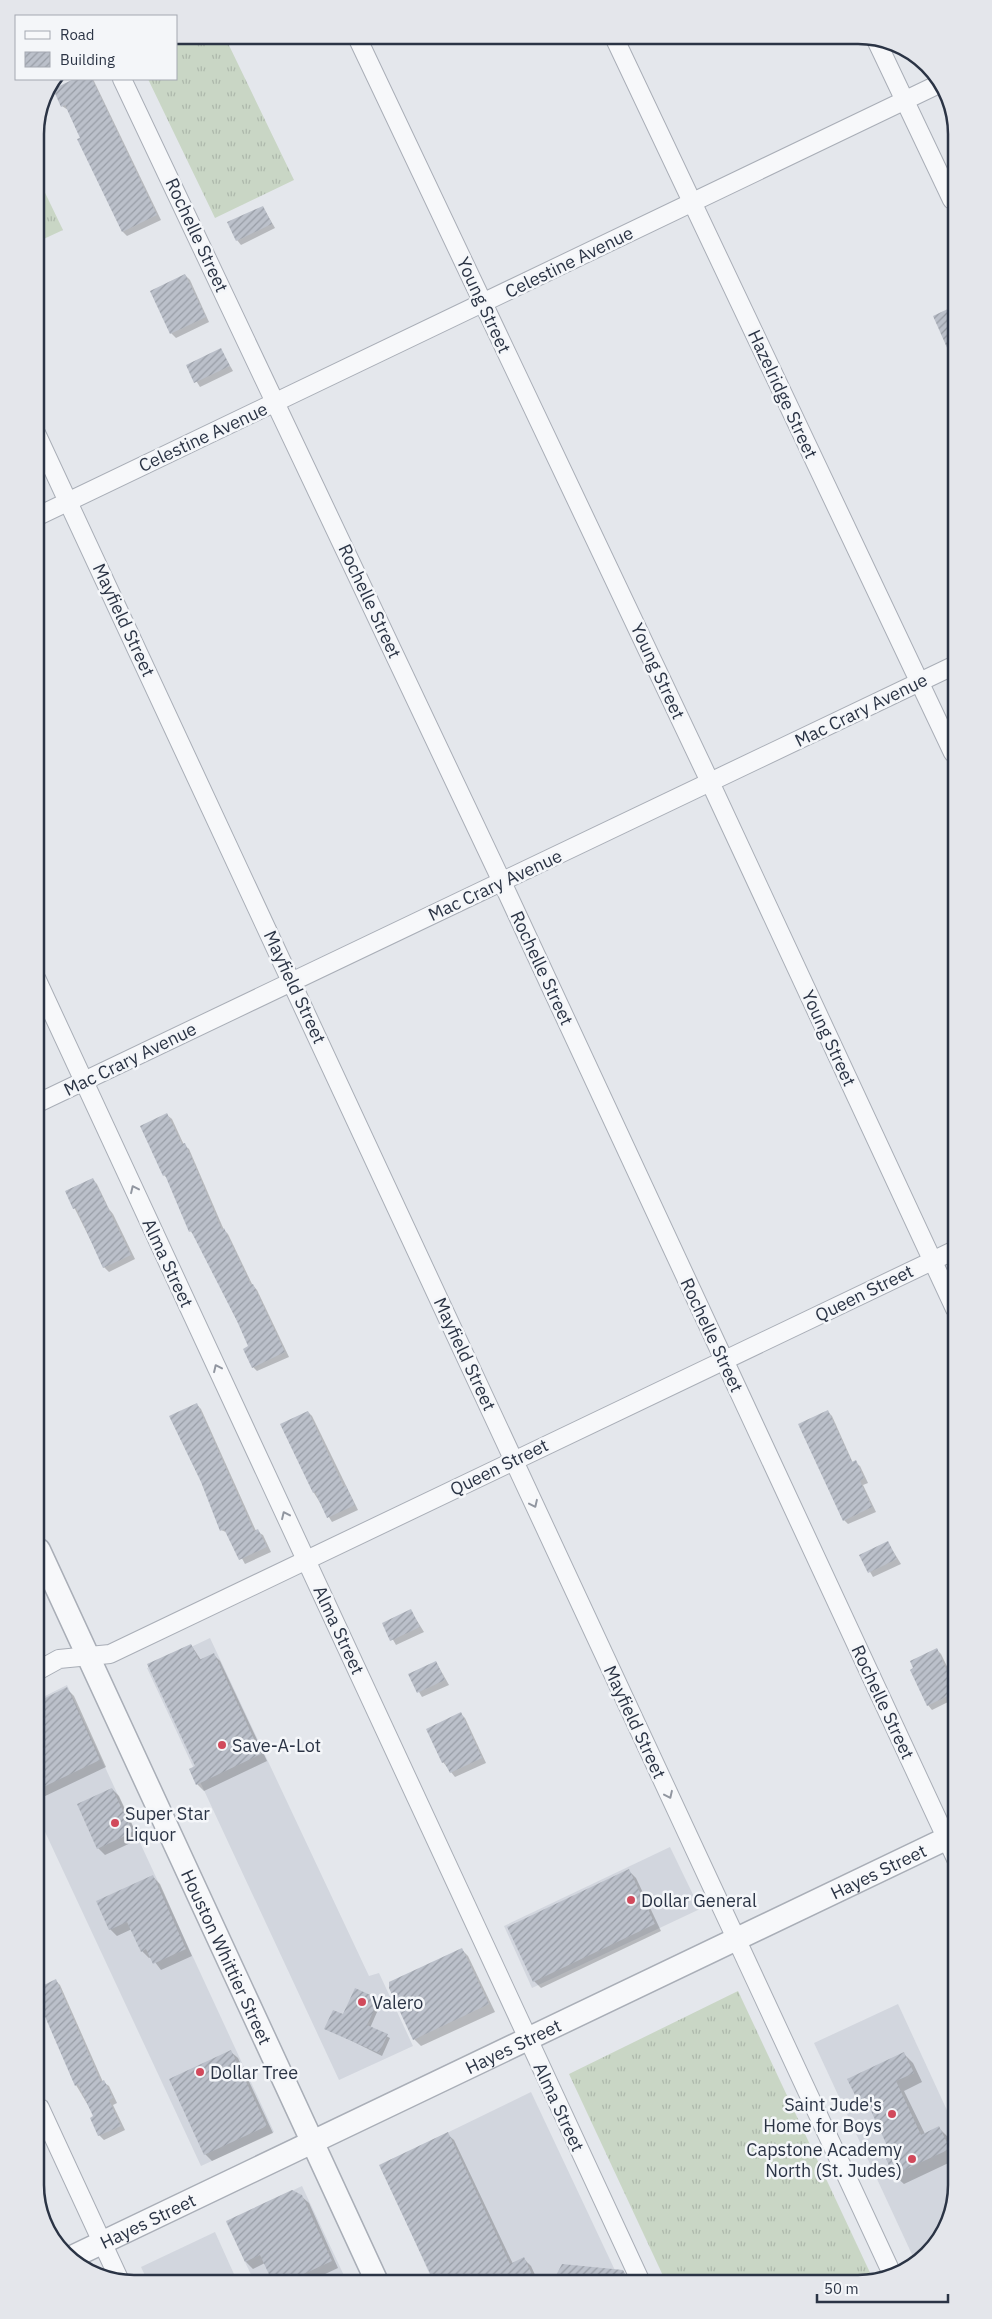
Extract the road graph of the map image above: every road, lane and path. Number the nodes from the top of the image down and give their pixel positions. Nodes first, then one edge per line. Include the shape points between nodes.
1 (360, 44) edge
2 (617, 44) edge
3 (879, 47) edge
4 (122, 80) edge
5 (934, 86) edge
6 (905, 100) junction
7 (948, 191) edge
8 (692, 203) junction
9 (483, 303) junction
10 (276, 402) junction
11 (44, 450) edge
12 (68, 501) junction
13 (44, 513) edge
14 (948, 668) edge
15 (920, 682) junction
16 (948, 740) edge
17 (710, 782) junction
18 (502, 882) junction
19 (293, 981) junction
20 (44, 995) edge
21 (84, 1081) junction
22 (44, 1100) edge
23 (948, 1253) edge
24 (932, 1261) junction
25 (948, 1294) edge
26 (724, 1360) junction
27 (514, 1460) junction
28 (306, 1560) junction
29 (44, 1561) edge
30 (87, 1655) junction
31 (44, 1668) edge
32 (948, 1830) edge
33 (948, 1837) edge
34 (736, 1939) junction
35 (528, 2039) junction
36 (44, 2117) edge
37 (313, 2141) junction
38 (102, 2243) junction
39 (77, 2255) edge
40 (890, 2269) edge
41 (117, 2274) edge
42 (374, 2275) edge
43 (638, 2275) edge

1 - 9 street, Young Street
2 - 8 street, Hazelridge Street
3 - 6 street
4 - 10 street, Rochelle Street
5 - 6 street, Celestine Avenue
6 - 7 street
6 - 8 street, Celestine Avenue
8 - 9 street, Celestine Avenue
8 - 15 street, Hazelridge Street
9 - 10 street, Celestine Avenue
9 - 17 street, Young Street
10 - 12 street, Celestine Avenue
10 - 18 street, Rochelle Street
11 - 12 street, Mayfield Street
12 - 13 street, Celestine Avenue
12 - 19 street, Mayfield Street
14 - 15 street, Mac Crary Avenue
15 - 16 street, Hazelridge Street
15 - 17 street, Mac Crary Avenue
17 - 18 street, Mac Crary Avenue
17 - 24 street, Young Street
18 - 19 street, Mac Crary Avenue
18 - 26 street, Rochelle Street
19 - 21 street, Mac Crary Avenue
19 - 27 street, Mayfield Street
20 - 21 street, Alma Street
21 - 22 street, Mac Crary Avenue
28 -> 21 street, Alma Street
23 - 24 street, Queen Street
24 - 25 street, Young Street
24 - 26 street, Queen Street
26 - 27 street, Queen Street
26 - 32 street, Rochelle Street
27 - 28 street, Queen Street
27 -> 34 street, Mayfield Street
28 - 30 street, Queen Street via 110,1654
28 - 35 street, Alma Street
29 - 30 street, Houston Whittier Street
30 - 31 street, Queen Street via 59,1660
30 - 37 street, Houston Whittier Street
33 - 34 street, Hayes Street
34 - 35 street, Hayes Street
34 - 40 street, Mayfield Street
35 - 37 street, Hayes Street
35 - 43 street, Alma Street
36 - 38 street
37 - 38 street, Hayes Street
37 - 42 street, Houston Whittier Street
38 - 39 street, Hayes Street
38 - 41 street

